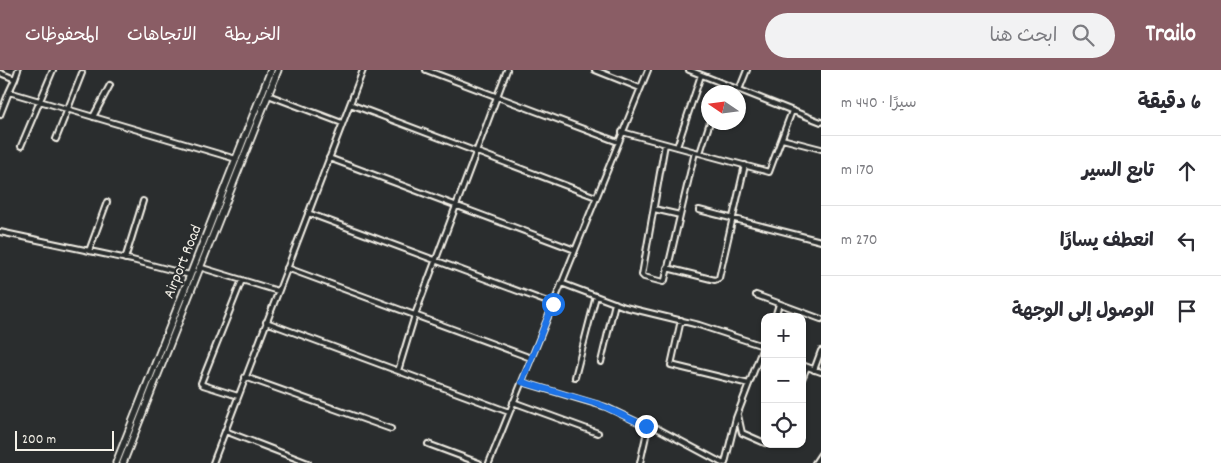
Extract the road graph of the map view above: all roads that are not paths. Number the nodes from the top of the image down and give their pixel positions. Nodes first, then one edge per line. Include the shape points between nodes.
1 (18, 70) edge
2 (53, 70) edge
3 (272, 70) edge
4 (278, 70) edge
5 (363, 70) edge
6 (426, 70) edge
7 (507, 70) edge
8 (595, 70) edge
9 (648, 70) edge
10 (689, 70) edge
11 (747, 70) edge
12 (0, 73) edge
13 (82, 73) dead end
14 (700, 74) junction
15 (15, 78) junction
16 (723, 84) edge
17 (110, 85) dead end
18 (741, 85) edge
19 (640, 88) junction
20 (9, 92) junction
21 (746, 93) edge
22 (268, 95) junction
23 (498, 96) junction
24 (40, 101) junction
25 (350, 104) junction
26 (68, 110) junction
27 (792, 111) junction
28 (0, 114) edge
29 (93, 117) junction
30 (821, 122) edge
31 (342, 123) junction
32 (251, 128) junction
33 (707, 130) edge
34 (622, 132) junction
35 (56, 139) dead end
36 (782, 139) junction
37 (618, 142) junction
38 (665, 144) junction
39 (21, 146) dead end
40 (677, 147) junction
41 (821, 149) edge
42 (478, 152) junction
43 (695, 152) junction
44 (700, 153) junction
45 (329, 158) junction
46 (236, 159) junction
47 (745, 165) junction
48 (596, 197) junction
49 (143, 201) dead end
50 (107, 202) dead end
51 (457, 206) junction
52 (654, 209) junction
53 (699, 210) dead end
54 (308, 213) junction
55 (680, 215) junction
56 (734, 219) junction
57 (0, 232) edge
58 (821, 241) edge
59 (574, 250) junction
60 (89, 251) junction
61 (125, 259) junction
62 (436, 260) junction
63 (200, 267) junction
64 (287, 268) junction
65 (667, 268) junction
66 (190, 276) junction
67 (242, 280) junction
68 (562, 283) junction
69 (278, 291) junction
70 (756, 295) dead end
71 (596, 296) junction
72 (614, 303) junction
73 (553, 304) junction
74 (780, 304) junction
75 (777, 313) edge
76 (415, 315) junction
77 (821, 319) edge
78 (681, 320) junction
79 (175, 322) junction
80 (266, 322) junction
81 (761, 347) edge
82 (821, 351) edge
83 (761, 355) edge
84 (531, 358) junction
85 (601, 362) dead end
86 (806, 367) edge
87 (814, 370) junction
88 (398, 371) junction
89 (821, 372) edge
90 (245, 377) junction
91 (574, 377) dead end
92 (522, 382) junction
93 (749, 384) junction
94 (238, 396) junction
95 (514, 402) junction
96 (510, 412) junction
97 (738, 412) junction
98 (648, 427) junction
99 (391, 429) dead end
100 (225, 431) junction
101 (598, 433) dead end
102 (761, 441) edge
103 (428, 444) dead end
104 (821, 454) edge
105 (116, 463) edge
106 (124, 463) edge
107 (213, 463) edge
108 (308, 463) edge
109 (479, 463) edge
110 (489, 463) edge
111 (640, 463) edge
112 (723, 463) edge
113 (815, 463) edge

1 - 15 street
2 - 24 street
3 - 32 highway, Airport Road
4 - 22 highway, Airport Road
5 - 25 street
6 - 23 street
7 - 23 street
8 - 19 street
9 - 19 street
10 - 14 street
11 - 18 street
12 - 15 street
13 - 26 street
14 - 16 street
14 - 40 street
15 - 20 street
17 - 29 street
19 - 34 street
20 - 24 street
20 - 28 street
21 - 27 street
22 - 31 street
22 - 32 highway, Airport Road
23 - 37 street
23 - 42 street
24 - 26 street
24 - 39 street
25 - 31 street
25 - 42 street
26 - 29 street
26 - 35 street
27 - 30 street
27 - 36 street
29 - 46 street
31 - 45 street
32 - 46 highway, Airport Road
32 - 63 highway, Airport Road
33 - 44 street
34 - 37 street
34 - 38 street
36 - 41 street
36 - 47 street via 770,172
37 - 48 street
38 - 40 street
38 - 52 street
40 - 43 street
42 - 48 street
42 - 51 street
43 - 44 street
43 - 55 street
44 - 47 street
45 - 51 street
45 - 54 street
46 - 66 highway, Airport Road
47 - 56 street
48 - 59 street
49 - 61 street
50 - 60 street
51 - 59 street
51 - 62 street
52 - 55 street
52 - 65 street via 642,276 663,282
53 - 56 street
54 - 62 street
54 - 64 street
55 - 65 street
56 - 58 street
56 - 65 street via 717,280
57 - 60 street
59 - 68 street
60 - 61 street
61 - 66 street
62 - 73 street
62 - 76 street
63 - 67 street
63 - 79 highway, Airport Road
64 - 69 street
64 - 76 street
66 - 79 highway, Airport Road
67 - 69 street
67 - 94 street via 201,383
68 - 71 street
68 - 73 street
69 - 80 street
70 - 74 street
71 - 72 street
71 - 91 street
72 - 78 street
72 - 85 street
73 - 84 street
74 - 75 street
74 - 77 street
76 - 84 street
76 - 88 street
78 - 81 street
78 - 93 street via 671,365
79 - 105 highway, Airport Road
79 - 106 highway, Airport Road
80 - 88 street
80 - 90 street
82 - 87 street
83 - 93 street
84 - 92 street
86 - 87 street
87 - 89 street
88 - 96 street
90 - 94 street
90 - 99 street
92 - 95 street
92 - 98 street via 601,405
93 - 97 street
94 - 100 street
95 - 96 street
95 - 101 street
96 - 110 street
97 - 102 street via 742,433
97 - 112 street
98 - 111 street
98 - 112 street via 651,425
100 - 107 street
100 - 108 street
103 - 109 street
104 - 113 street

